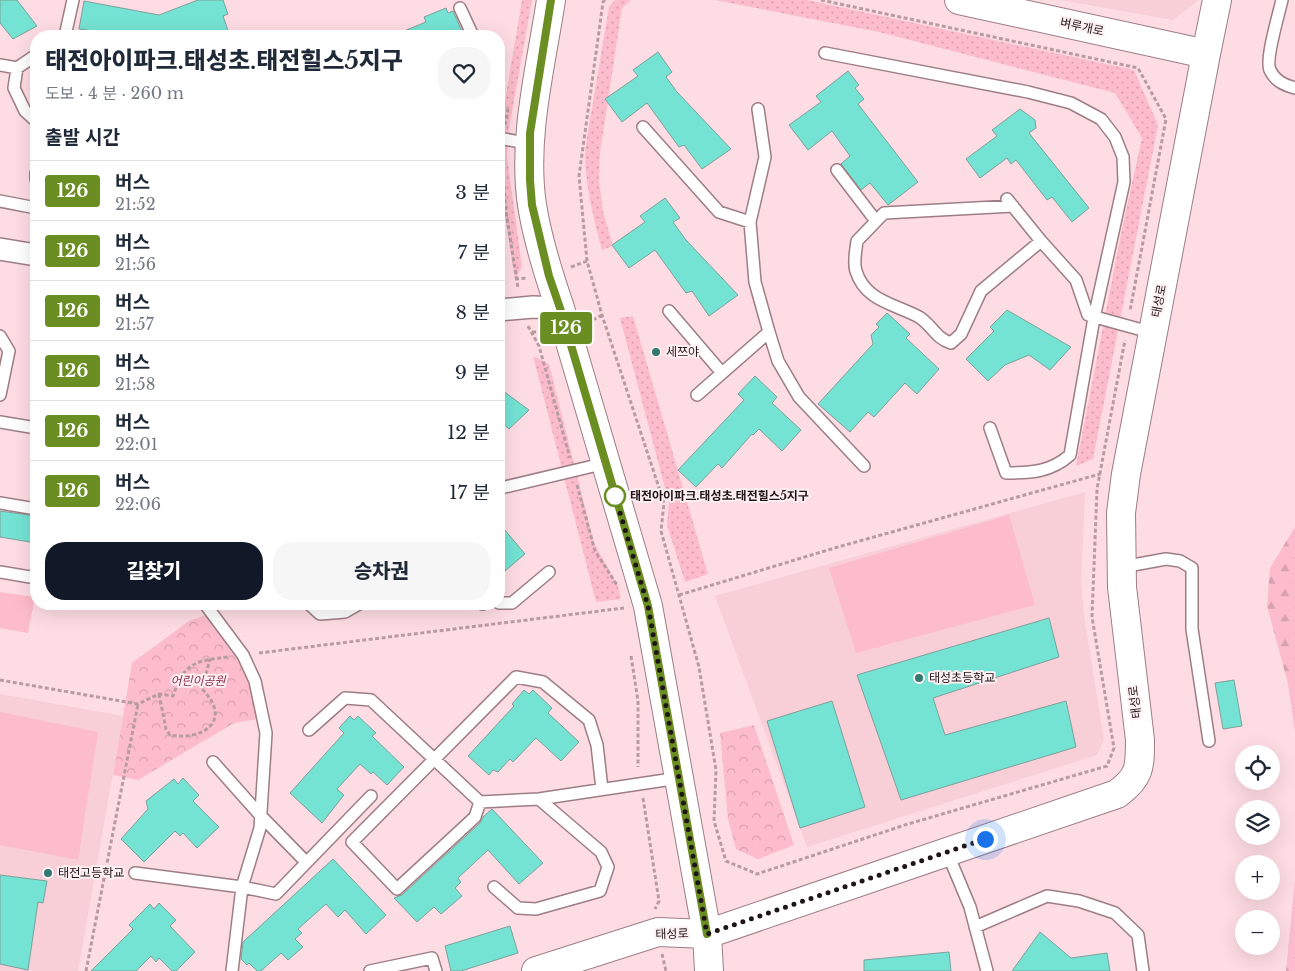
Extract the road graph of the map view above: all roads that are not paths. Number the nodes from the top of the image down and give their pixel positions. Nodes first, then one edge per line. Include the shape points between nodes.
1 (73, 0) edge
2 (551, 0) edge
3 (959, 0) edge
4 (1218, 0) edge
5 (1282, 0) edge
6 (460, 8) dead end
7 (66, 30) edge
8 (470, 30) edge
9 (825, 53) dead end
10 (1206, 54) junction
11 (30, 60) edge
12 (0, 65) edge
13 (17, 68) junction
14 (1295, 88) edge
15 (758, 109) dead end
16 (30, 116) edge
17 (643, 127) dead end
18 (505, 139) edge
19 (530, 144) junction
20 (837, 170) dead end
21 (0, 201) edge
22 (30, 207) edge
23 (876, 221) junction
24 (750, 222) junction
25 (1041, 241) junction
26 (0, 249) edge
27 (30, 254) edge
28 (560, 308) junction
29 (505, 309) edge
30 (669, 311) dead end
31 (1094, 318) junction
32 (1140, 329) junction
33 (769, 332) junction
34 (0, 336) edge
35 (722, 373) junction
36 (0, 395) edge
37 (697, 395) dead end
38 (0, 422) edge
39 (30, 427) edge
40 (990, 428) dead end
41 (606, 464) junction
42 (864, 466) dead end
43 (505, 487) edge
44 (0, 503) edge
45 (30, 508) edge
46 (1122, 567) junction
47 (0, 572) edge
48 (549, 572) dead end
49 (30, 577) edge
50 (505, 603) edge
51 (209, 610) edge
52 (316, 610) edge
53 (348, 610) edge
54 (309, 730) dead end
55 (1209, 741) dead end
56 (433, 760) junction
57 (213, 762) dead end
58 (679, 778) junction
59 (602, 790) junction
60 (371, 796) dead end
61 (539, 799) junction
62 (480, 802) junction
63 (362, 807) junction
64 (260, 816) junction
65 (374, 819) junction
66 (947, 852) junction
67 (306, 862) junction
68 (135, 873) dead end
69 (242, 887) junction
70 (494, 888) dead end
71 (975, 927) junction
72 (707, 934) junction
73 (232, 971) edge
74 (370, 971) edge
75 (436, 971) edge
76 (536, 971) edge
77 (708, 971) edge
78 (987, 971) edge
79 (1143, 971) edge

1 - 7 lane
2 - 19 street
3 - 10 street, 벼루개로
4 - 10 street, 태성로
5 - 14 lane via 1269,70 1281,84
6 - 8 lane
9 - 31 lane via 1028,92 1071,103 1101,119 1115,137 1123,158 1124,182
10 - 32 street, 태성로
11 - 13 lane
12 - 13 lane
13 - 16 lane via 14,88
15 - 24 lane via 765,157
17 - 24 lane via 719,212
18 - 19 lane
19 - 28 street via 532,205
20 - 23 lane
21 - 22 lane
23 - 25 lane via 884,213 1010,202
23 - 25 lane via 857,241 855,270 865,288 880,301 920,318 942,340 951,343 961,334 981,291
24 - 33 lane via 755,282
25 - 31 lane via 1076,280 1088,315
26 - 27 street
28 - 29 street
28 - 41 street
30 - 35 lane
31 - 32 lane
31 - 40 lane via 1070,455 1060,465 1033,472 1006,473
32 - 46 street, 태성로 via 1113,474 1121,513
33 - 35 lane
33 - 42 lane via 778,361 799,397
34 - 36 lane via 9,351
35 - 37 lane
38 - 39 lane
41 - 43 lane
41 - 58 street via 648,606
44 - 45 lane
46 - 55 lane via 1166,559 1180,560 1192,568 1192,629
46 - 66 street, 태성로 via 1140,740 1140,765 1132,783 1117,794
47 - 49 lane
48 - 50 lane via 512,603
51 - 64 lane via 243,655 255,681 266,732
52 - 53 lane via 320,614
54 - 56 lane via 345,698 372,700
56 - 59 lane via 516,677 543,682 589,720 597,745
56 - 62 lane
56 - 65 lane
57 - 64 lane
58 - 59 lane
58 - 72 street
59 - 61 lane
60 - 63 lane
61 - 62 lane
61 - 70 lane via 601,852 608,867 600,891 536,909 518,908
62 - 65 lane via 475,817 397,889 352,842
63 - 65 lane
63 - 67 lane
64 - 67 lane
64 - 69 lane via 260,828
66 - 71 lane
66 - 72 street, 태성로
67 - 69 lane via 276,894
68 - 69 lane
69 - 73 lane
71 - 78 lane
71 - 79 lane via 1047,896 1079,901 1115,913 1138,935
72 - 76 street, 태성로 via 658,932
72 - 77 street
74 - 75 lane via 432,958

